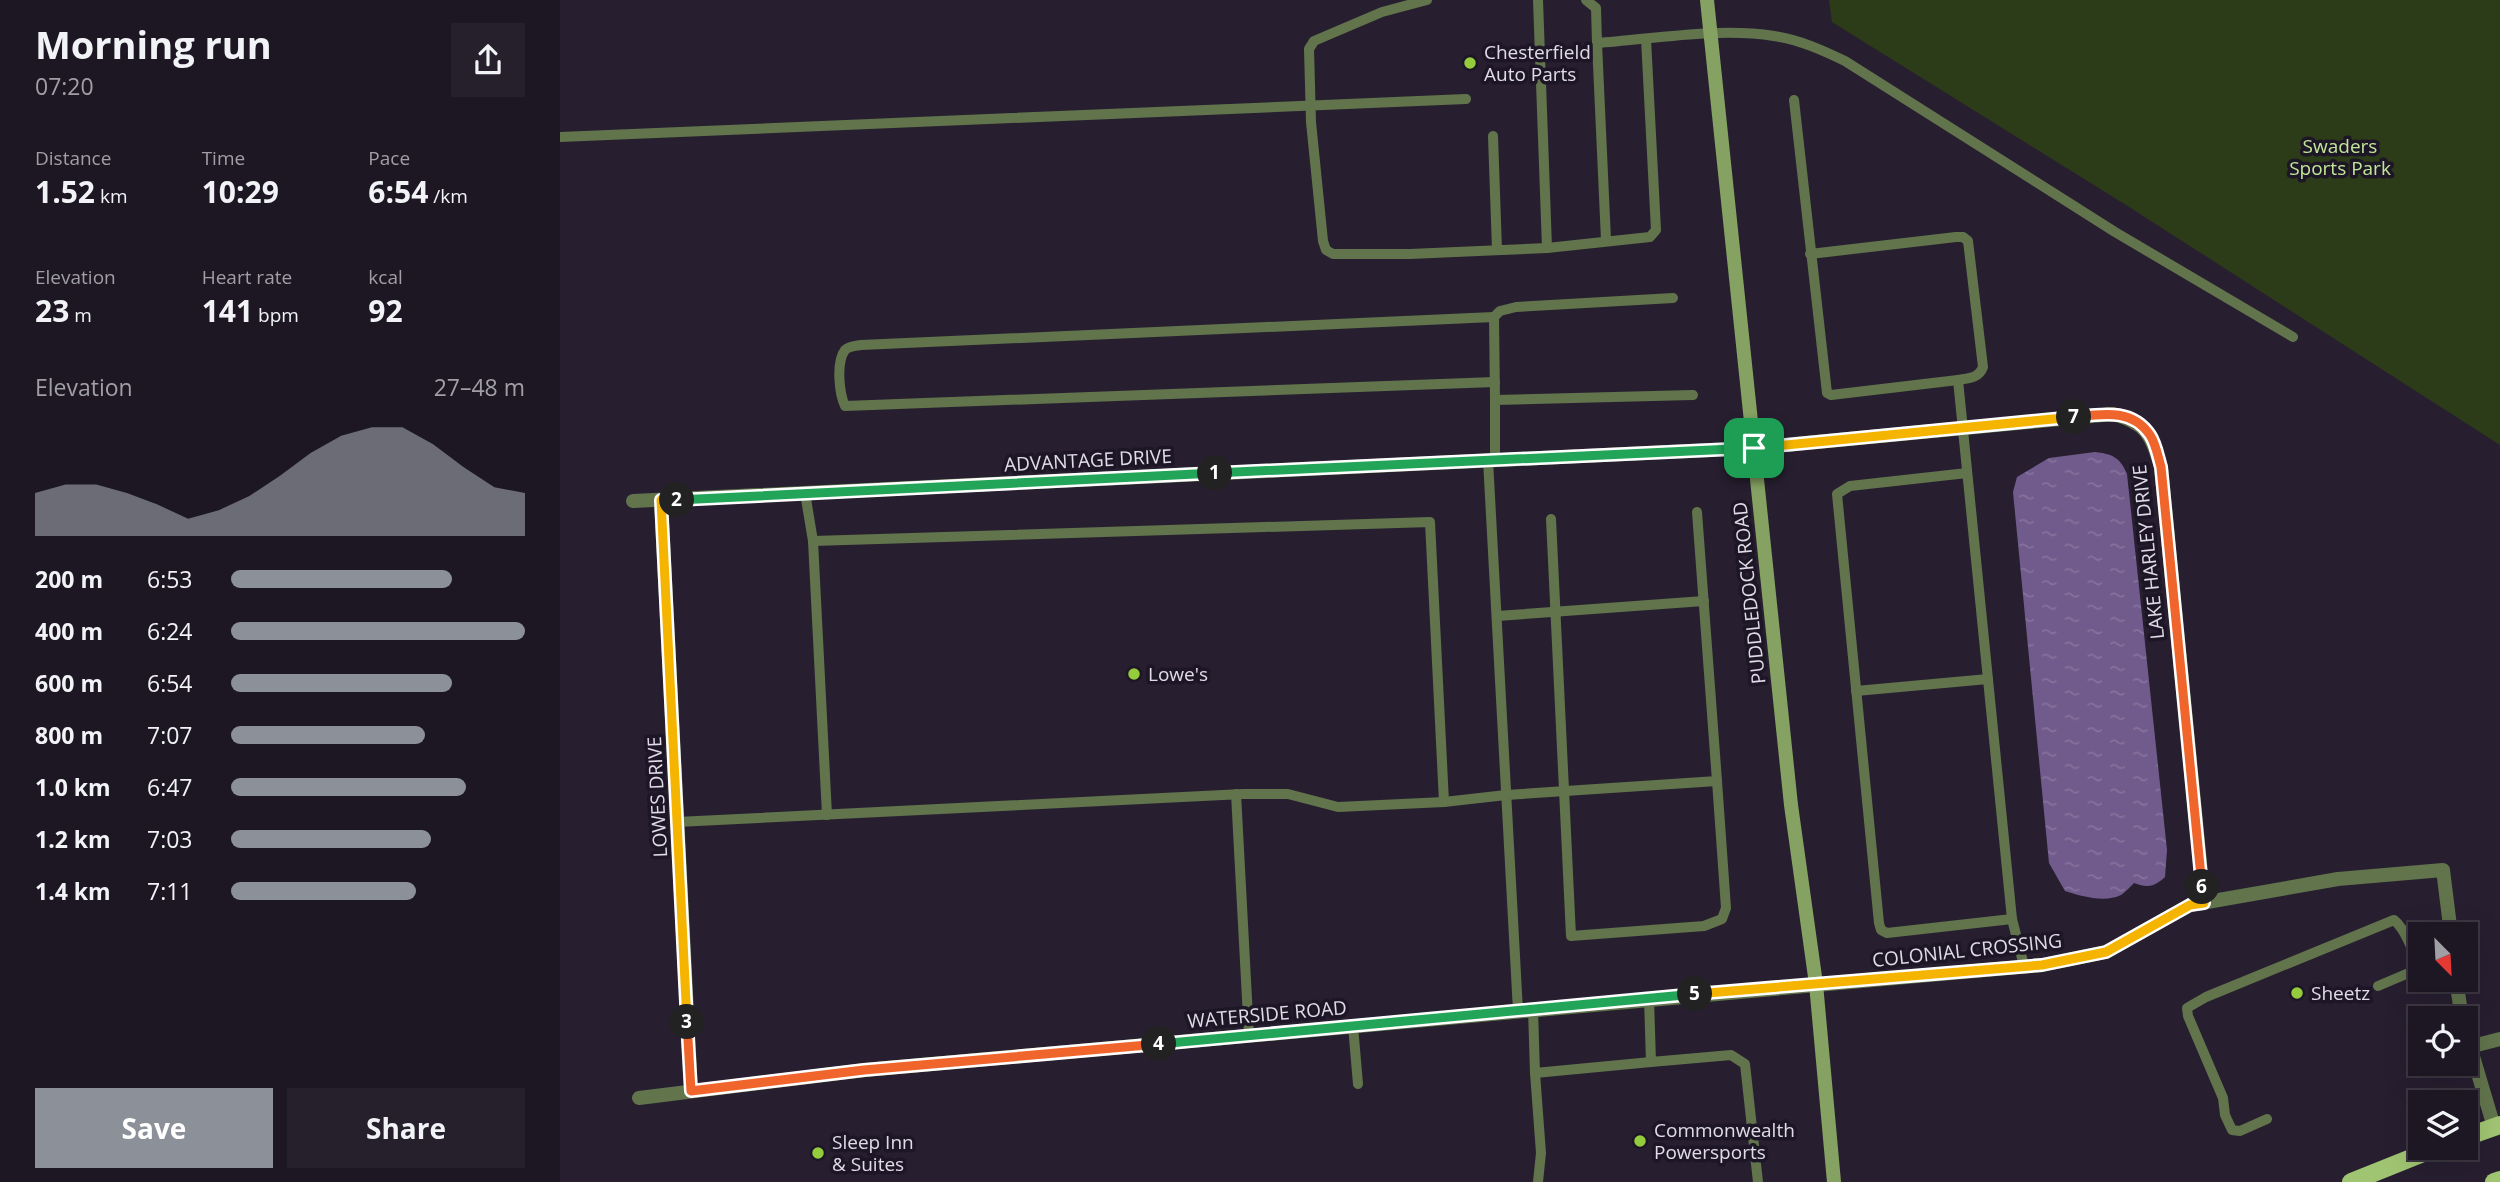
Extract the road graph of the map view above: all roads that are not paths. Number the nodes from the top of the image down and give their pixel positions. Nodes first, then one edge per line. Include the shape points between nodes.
1 (1427, 0) edge
2 (1538, 0) edge
3 (1586, 0) edge
4 (1707, 0) edge
5 (1711, 34) junction
6 (1646, 39) junction
7 (1597, 43) junction
8 (1466, 99) dead end
9 (1794, 100) dead end
10 (1310, 107) junction
11 (1493, 136) dead end
12 (560, 137) edge
13 (1605, 240) junction
14 (1547, 248) junction
15 (1497, 250) junction
16 (1810, 254) junction
17 (1673, 298) dead end
18 (1494, 317) junction
19 (2293, 337) dead end
20 (1958, 380) junction
21 (1495, 382) junction
22 (1693, 395) dead end
23 (1495, 400) junction
24 (1962, 426) junction
25 (1754, 448) junction
26 (1492, 459) junction
27 (1967, 473) junction
28 (805, 493) junction
29 (661, 500) junction
30 (633, 501) dead end
31 (1697, 512) dead end
32 (1551, 519) dead end
33 (813, 541) junction
34 (1704, 601) junction
35 (1556, 611) junction
36 (1497, 616) junction
37 (1988, 679) junction
38 (1856, 691) junction
39 (1717, 780) junction
40 (1565, 791) junction
41 (1236, 794) junction
42 (1506, 795) junction
43 (1444, 802) junction
44 (827, 815) junction
45 (677, 822) junction
46 (2204, 903) junction
47 (2012, 919) junction
48 (2450, 922) edge
49 (2024, 966) junction
50 (1816, 984) junction
51 (2378, 986) dead end
52 (1649, 999) junction
53 (1525, 1010) junction
54 (1353, 1026) junction
55 (1249, 1036) junction
56 (2500, 1039) edge
57 (2478, 1040) edge
58 (1651, 1062) junction
59 (2478, 1072) edge
60 (1535, 1073) junction
61 (1358, 1084) dead end
62 (691, 1091) junction
63 (639, 1098) dead end
64 (2267, 1119) dead end
65 (2497, 1126) edge
66 (2478, 1133) edge
67 (2408, 1159) edge
68 (2500, 1180) edge
69 (1538, 1182) edge
70 (1758, 1182) edge
71 (1834, 1182) edge
72 (2351, 1182) edge
73 (2494, 1182) edge

1 - 10 lane via 1382,12 1314,41 1309,49
2 - 14 lane
3 - 7 lane via 1596,8
4 - 5 main road, PUDDLEDOCK ROAD
5 - 6 lane
5 - 19 lane via 1774,36 1811,45 1845,61 2115,232
5 - 25 main road, PUDDLEDOCK ROAD
6 - 7 lane
6 - 13 lane via 1656,230 1650,237
7 - 13 lane
8 - 10 lane
9 - 16 lane
10 - 12 lane
10 - 15 lane via 1326,250 1333,254 1410,254
11 - 15 lane
13 - 14 lane
14 - 15 lane
16 - 20 lane via 1827,393
16 - 20 lane via 1963,237 1968,241 1983,367 1975,377
17 - 18 lane via 1516,307
18 - 21 lane
18 - 21 lane via 861,345 843,352 839,381 845,406
20 - 24 lane
21 - 23 lane
22 - 23 lane
23 - 26 lane
24 - 25 street, LAKE HARLEY DRIVE
24 - 27 lane
24 - 46 street, LAKE HARLEY DRIVE via 2113,414 2134,419 2151,436 2161,467
25 - 26 street, ADVANTAGE DRIVE
25 - 50 main road, PUDDLEDOCK ROAD via 1791,805
26 - 28 street, ADVANTAGE DRIVE
26 - 36 lane
27 - 37 lane
27 - 38 lane via 1850,486 1837,495
28 - 29 street, ADVANTAGE DRIVE
28 - 33 lane
29 - 30 street, ADVANTAGE DRIVE
29 - 45 street, LOWES DRIVE
31 - 34 lane
32 - 35 lane
33 - 43 lane via 1430,522
33 - 44 lane
34 - 35 lane
34 - 39 lane
35 - 36 lane
35 - 40 lane
36 - 42 lane
37 - 38 lane
37 - 47 lane
38 - 47 lane via 1881,930
39 - 40 lane
39 - 40 lane via 1726,908 1722,919 1704,926 1571,936
40 - 42 lane
41 - 43 lane via 1288,794 1338,807
41 - 44 lane
41 - 55 lane
42 - 43 lane
42 - 53 lane
44 - 45 lane
45 - 62 street, LOWES DRIVE
46 - 48 street, COLONIAL CROSSING via 2338,879 2443,870
46 - 49 street, COLONIAL CROSSING via 2190,905 2106,952
47 - 49 lane
49 - 50 street, COLONIAL CROSSING
50 - 52 street, WATERSIDE ROAD
50 - 71 main road, PUDDLEDOCK ROAD
51 - 64 lane via 2415,968 2415,958 2394,920 2190,1005 2186,1011 2232,1130
52 - 53 street, WATERSIDE ROAD
52 - 58 lane
53 - 54 street, WATERSIDE ROAD
53 - 60 lane
54 - 55 street, WATERSIDE ROAD
54 - 61 lane
55 - 62 street, WATERSIDE ROAD via 864,1070
56 - 57 street
58 - 60 lane
58 - 70 lane via 1731,1055 1745,1064
59 - 65 street
60 - 69 lane via 1541,1153
62 - 63 street, WATERSIDE ROAD
65 - 66 main road
67 - 72 main road
68 - 73 main road

